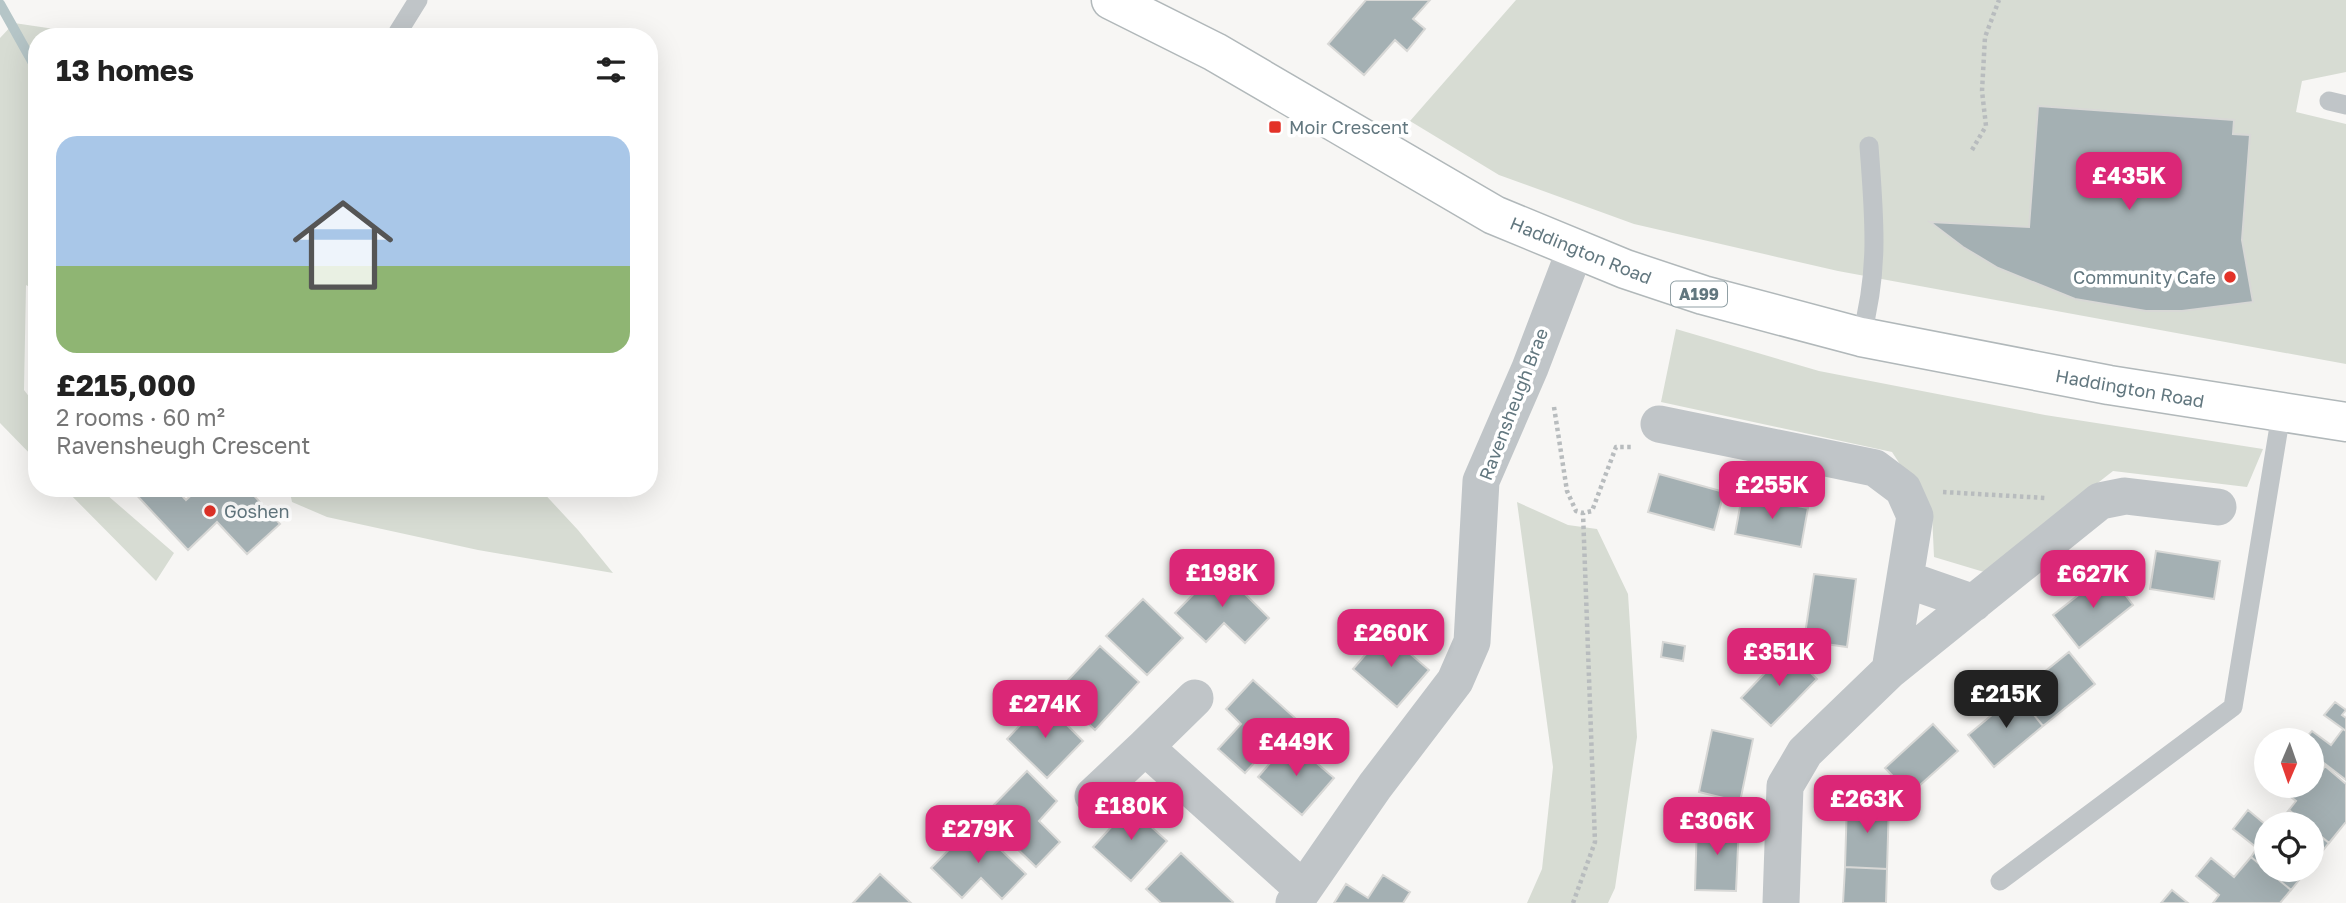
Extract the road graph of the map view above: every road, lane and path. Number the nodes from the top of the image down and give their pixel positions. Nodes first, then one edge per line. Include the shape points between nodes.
1 (418, 0) edge
2 (1111, 0) edge
3 (1999, 0) edge
4 (401, 28) edge
5 (1869, 146) dead end
6 (1972, 149) dead end
7 (1575, 250) junction
8 (1861, 337) junction
9 (1530, 368) junction
10 (2281, 414) junction
11 (2346, 422) edge
12 (1659, 424) joint
13 (1903, 489) junction
14 (2100, 501) junction
15 (2218, 507) dead end
16 (1583, 513) junction
17 (1905, 579) junction
18 (1974, 603) junction
19 (1891, 670) junction
20 (1195, 698) dead end
21 (1145, 747) junction
22 (1093, 796) dead end
23 (2000, 881) dead end
24 (1298, 896) edge
25 (1573, 903) edge
26 (1781, 903) edge

1 - 4 lane
2 - 7 main road, Haddington Road / A199 via 1215,52 1494,215
3 - 6 path via 1985,37 1982,91 1986,126
5 - 8 lane via 1877,247
7 - 8 main road, Haddington Road / A199 via 1703,295
7 - 9 street, Ravensheugh Brae
8 - 10 main road, Haddington Road / A199
9 - 16 path via 1551,393 1567,491 1576,510
9 - 24 street, Ravensheugh Brae via 1481,481 1472,642 1455,681
10 - 11 main road, Haddington Road / A199
10 - 23 lane via 2233,707
12 - 13 street via 1875,468
12 - 16 path via 1638,447 1616,447 1592,510
13 - 14 path
13 - 17 street via 1915,516
14 - 15 street via 2125,496
14 - 18 street
16 - 25 path via 1595,842
17 - 18 street
17 - 19 street
18 - 19 street
19 - 26 street via 1805,752 1785,786
20 - 21 street
21 - 22 street
21 - 24 street, Ravensheugh Brae

